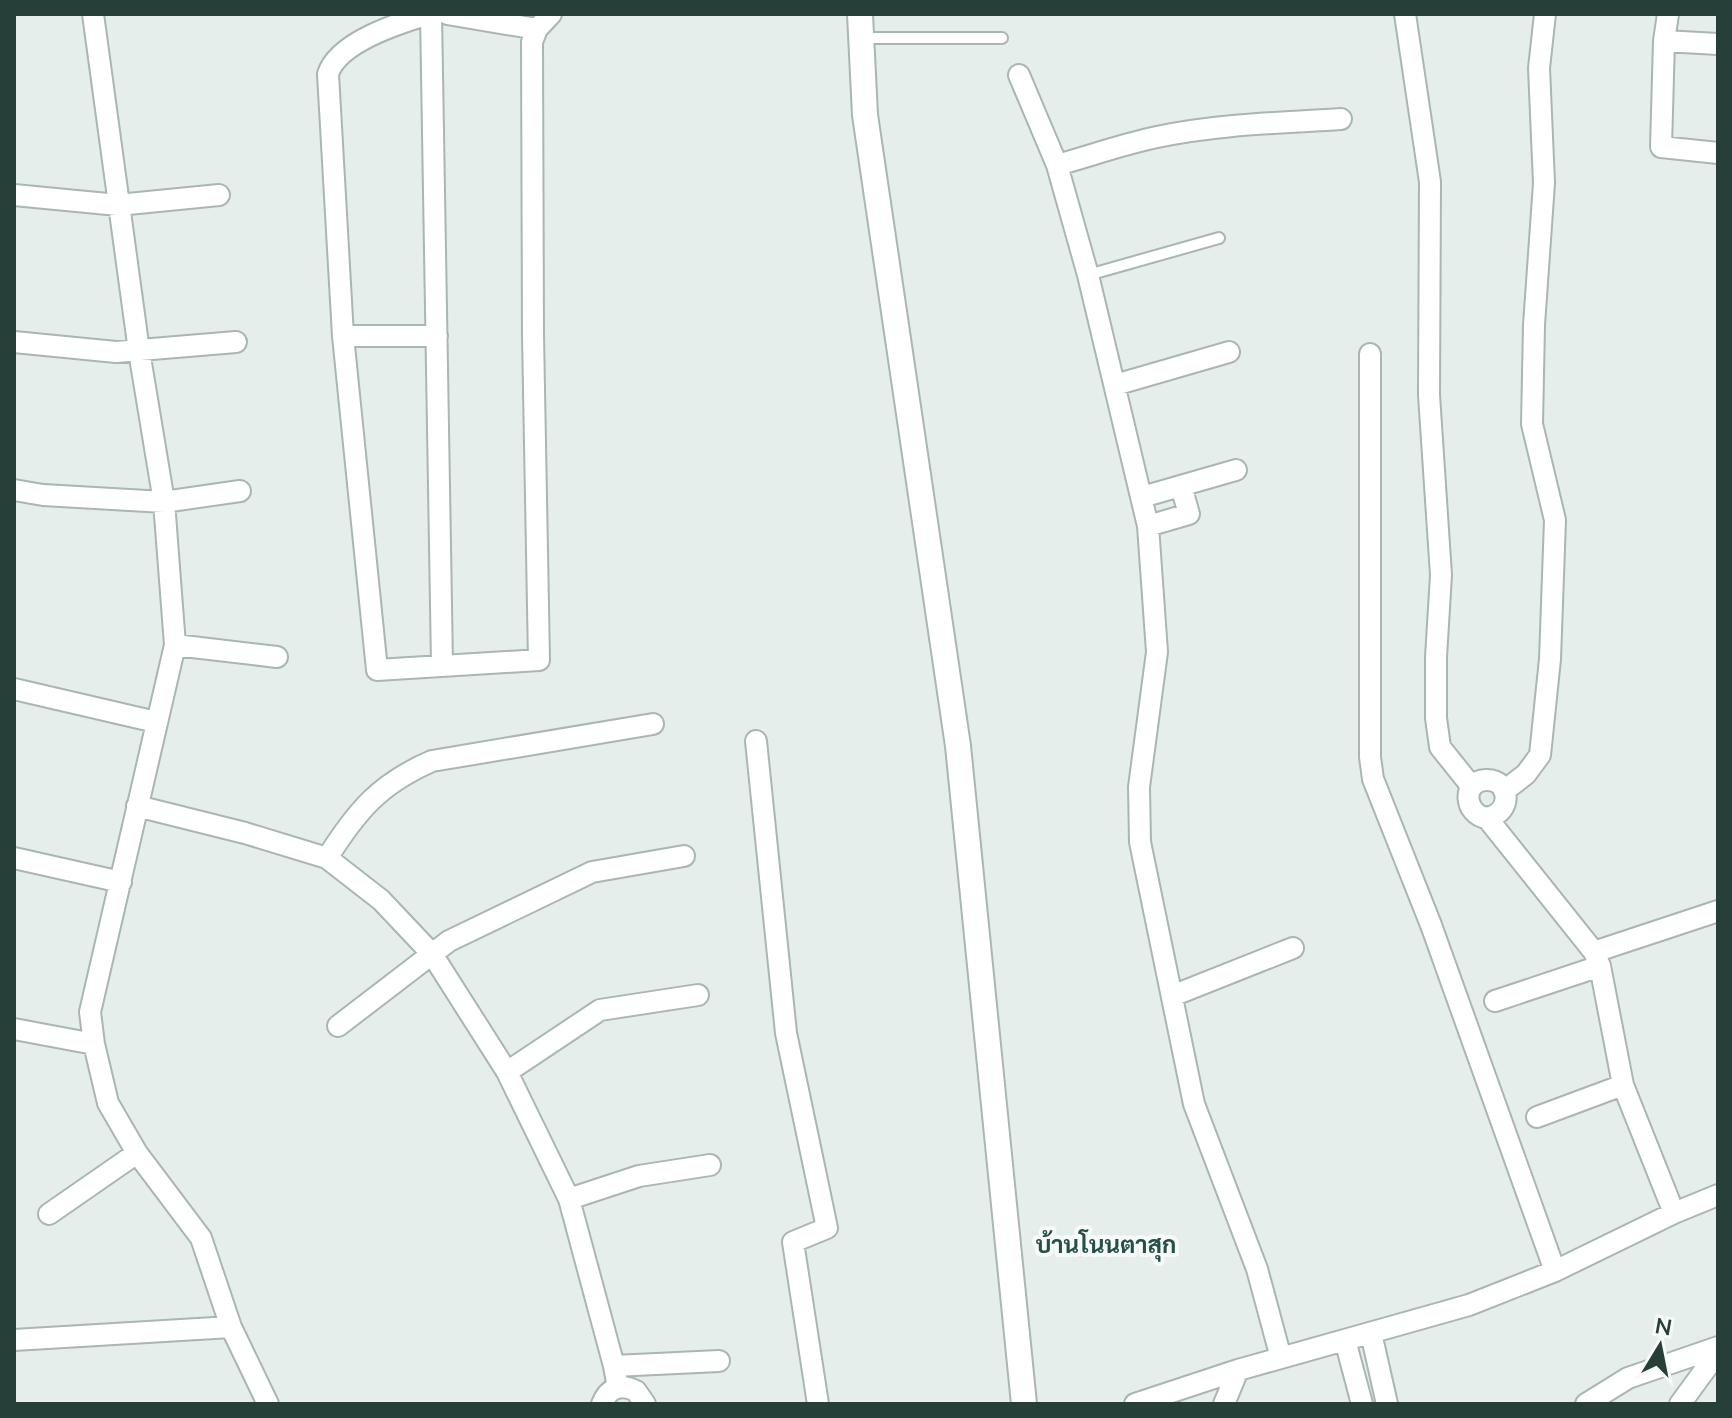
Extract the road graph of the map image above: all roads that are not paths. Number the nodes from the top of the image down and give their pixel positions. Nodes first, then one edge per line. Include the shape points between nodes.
1 (93, 14) edge
2 (430, 14) edge
3 (447, 14) edge
4 (551, 14) edge
5 (1405, 14) edge
6 (1545, 14) edge
7 (1668, 14) edge
8 (860, 26) edge
9 (537, 29) junction
10 (1002, 38) dead end
11 (1664, 41) junction
12 (1718, 44) edge
13 (1019, 75) dead end
14 (1341, 119) dead end
15 (1718, 153) edge
16 (1057, 165) junction
17 (14, 195) edge
18 (219, 195) dead end
19 (118, 205) junction
20 (1219, 238) dead end
21 (1088, 275) junction
22 (343, 336) junction
23 (437, 336) junction
24 (14, 342) edge
25 (236, 342) dead end
26 (139, 351) junction
27 (1229, 352) dead end
28 (1370, 354) dead end
29 (1115, 385) junction
30 (1236, 470) dead end
31 (1181, 486) junction
32 (14, 490) edge
33 (240, 491) dead end
34 (1142, 497) junction
35 (164, 502) junction
36 (1148, 526) junction
37 (175, 645) junction
38 (277, 657) dead end
39 (442, 664) junction
40 (14, 689) edge
41 (156, 722) junction
42 (653, 724) dead end
43 (756, 741) dead end
44 (1472, 787) junction
45 (1504, 791) junction
46 (137, 806) junction
47 (1487, 818) junction
48 (684, 856) dead end
49 (14, 858) edge
50 (327, 858) junction
51 (121, 882) junction
52 (1718, 911) edge
53 (1293, 948) dead end
54 (432, 954) junction
55 (1597, 959) junction
56 (698, 995) dead end
57 (1172, 996) junction
58 (1495, 1001) dead end
59 (338, 1026) dead end
60 (14, 1029) edge
61 (94, 1044) junction
62 (507, 1072) junction
63 (1623, 1085) junction
64 (1537, 1117) dead end
65 (137, 1153) junction
66 (710, 1165) dead end
67 (569, 1199) junction
68 (1717, 1199) edge
69 (1674, 1213) junction
70 (49, 1214) dead end
71 (1555, 1271) junction
72 (231, 1327) junction
73 (1371, 1333) junction
74 (14, 1340) edge
75 (1345, 1340) junction
76 (1718, 1350) edge
77 (1281, 1358) junction
78 (719, 1361) dead end
79 (614, 1366) junction
80 (1238, 1370) junction
81 (618, 1388) junction
82 (268, 1404) edge
83 (602, 1404) edge
84 (645, 1404) edge
85 (818, 1404) edge
86 (1024, 1404) edge
87 (1135, 1404) edge
88 (1224, 1404) edge
89 (1362, 1404) edge
90 (1387, 1404) edge
91 (1586, 1404) edge
92 (1680, 1404) edge

1 - 19 street
2 - 22 street via 365,39 331,64 328,74
2 - 23 street
3 - 9 street
4 - 9 street
5 - 44 street via 1430,182 1429,395 1441,575 1437,728 1444,755
6 - 45 street via 1539,68 1544,183 1532,424 1555,520 1550,659 1540,755
7 - 11 street
8 - 10 lane
8 - 86 street via 865,115 958,746
9 - 39 street via 532,42 539,660
11 - 12 street
11 - 15 street via 1661,147
13 - 16 street
14 - 16 street via 1214,127 1154,137
16 - 21 street
17 - 19 street
18 - 19 street
19 - 26 street
20 - 21 lane
21 - 29 street
22 - 23 street
22 - 39 street via 377,670
23 - 39 street
24 - 26 street
25 - 26 street
26 - 35 street
27 - 29 street
28 - 71 street via 1373,779
29 - 34 street
30 - 31 street
31 - 34 street
31 - 36 street via 1189,514
32 - 35 street
33 - 35 street
34 - 36 street
35 - 37 street
36 - 57 street via 1157,652 1139,787 1140,842
37 - 38 street
37 - 41 street
40 - 41 street
41 - 46 street
42 - 50 street via 432,761 375,796 353,817
43 - 85 street via 786,1033 827,1228 793,1242
44 - 45 street via 1489,780
44 - 47 street via 1471,810
45 - 47 street via 1503,809
46 - 50 street
46 - 51 street
47 - 55 street
48 - 54 street via 592,872
49 - 51 street
50 - 54 street via 381,900
51 - 61 street via 90,1012
52 - 55 street
53 - 57 street
54 - 59 street
54 - 62 street
55 - 58 street
55 - 63 street
56 - 62 street via 600,1010
57 - 77 street via 1194,1104 1257,1269
60 - 61 street
61 - 65 street via 108,1103
62 - 67 street
63 - 64 street
63 - 69 street
65 - 70 street
65 - 72 street via 201,1238
66 - 67 street via 639,1176
67 - 79 street
68 - 69 street
69 - 71 street
71 - 73 street via 1469,1305
72 - 74 street
72 - 82 street
73 - 75 street
73 - 90 street
75 - 77 street
75 - 89 street
76 - 91 street via 1628,1378
76 - 92 street
77 - 80 street
78 - 79 street
79 - 81 street
80 - 87 street
80 - 88 street
81 - 83 street
81 - 84 street via 636,1391

